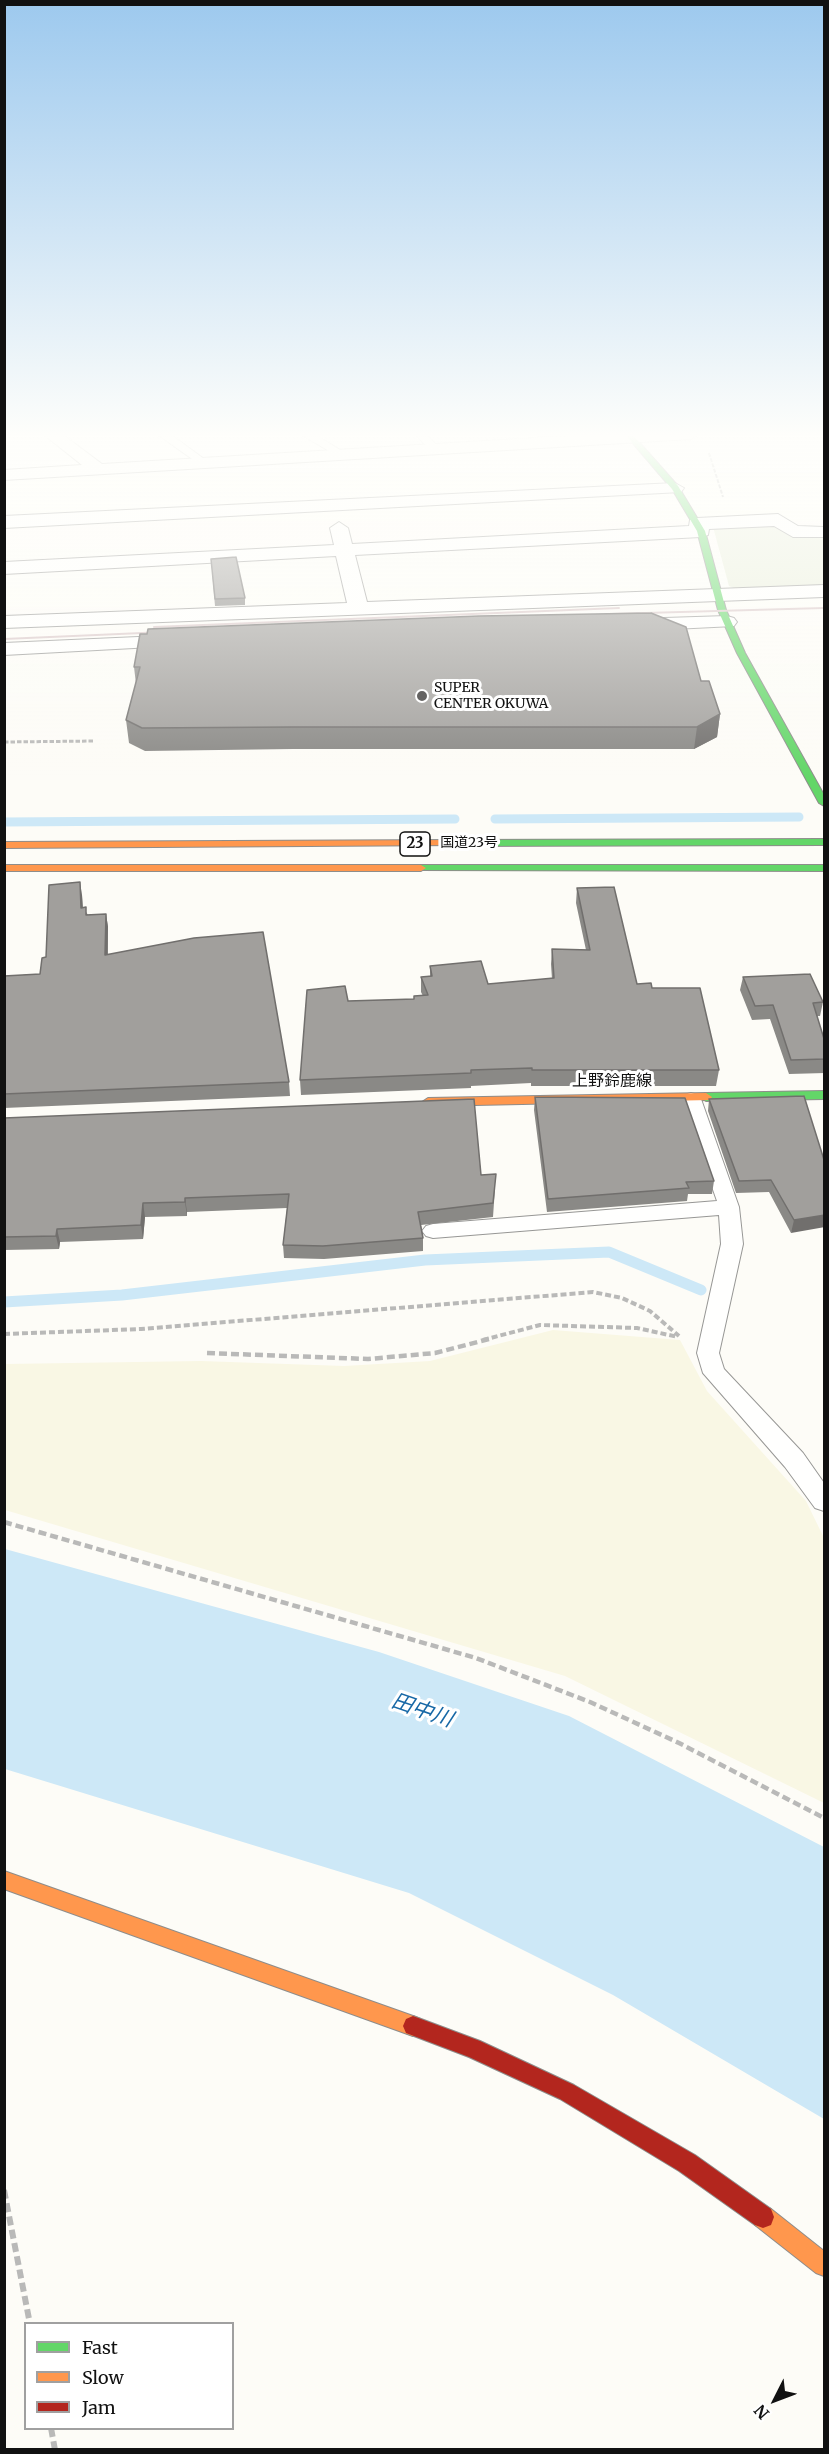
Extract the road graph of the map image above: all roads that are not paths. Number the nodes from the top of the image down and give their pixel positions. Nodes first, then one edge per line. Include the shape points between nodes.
1 (344, 549) junction
2 (352, 549) edge
3 (708, 549) edge
4 (4, 568) edge
5 (825, 591) edge
6 (715, 593) junction
7 (358, 608) junction
8 (4, 622) edge
9 (727, 622) junction
10 (612, 625) edge
11 (206, 640) edge
12 (4, 649) edge
13 (825, 803) edge
14 (825, 842) edge
15 (4, 845) edge
16 (4, 868) edge
17 (825, 868) edge
18 (825, 1095) edge
19 (691, 1099) junction
20 (411, 1102) edge
21 (729, 1207) junction
22 (433, 1231) dead end
23 (825, 1501) edge
24 (4, 1880) edge
25 (825, 2265) edge

1 - 2 street
1 - 4 street
1 - 7 street
3 - 6 main road
5 - 6 street
6 - 7 street
6 - 9 main road
7 - 8 street
9 - 10 street
9 - 13 main road
11 - 12 street
14 - 15 main road, 国道23号 / 23
16 - 17 main road, 国道23号 / 23
18 - 19 main road, 上野鈴鹿線
19 - 20 main road, 上野鈴鹿線
19 - 21 lane
21 - 22 lane
21 - 23 lane via 732,1244 708,1353 714,1373 794,1460
24 - 25 main road via 473,2048 567,2092 687,2163

